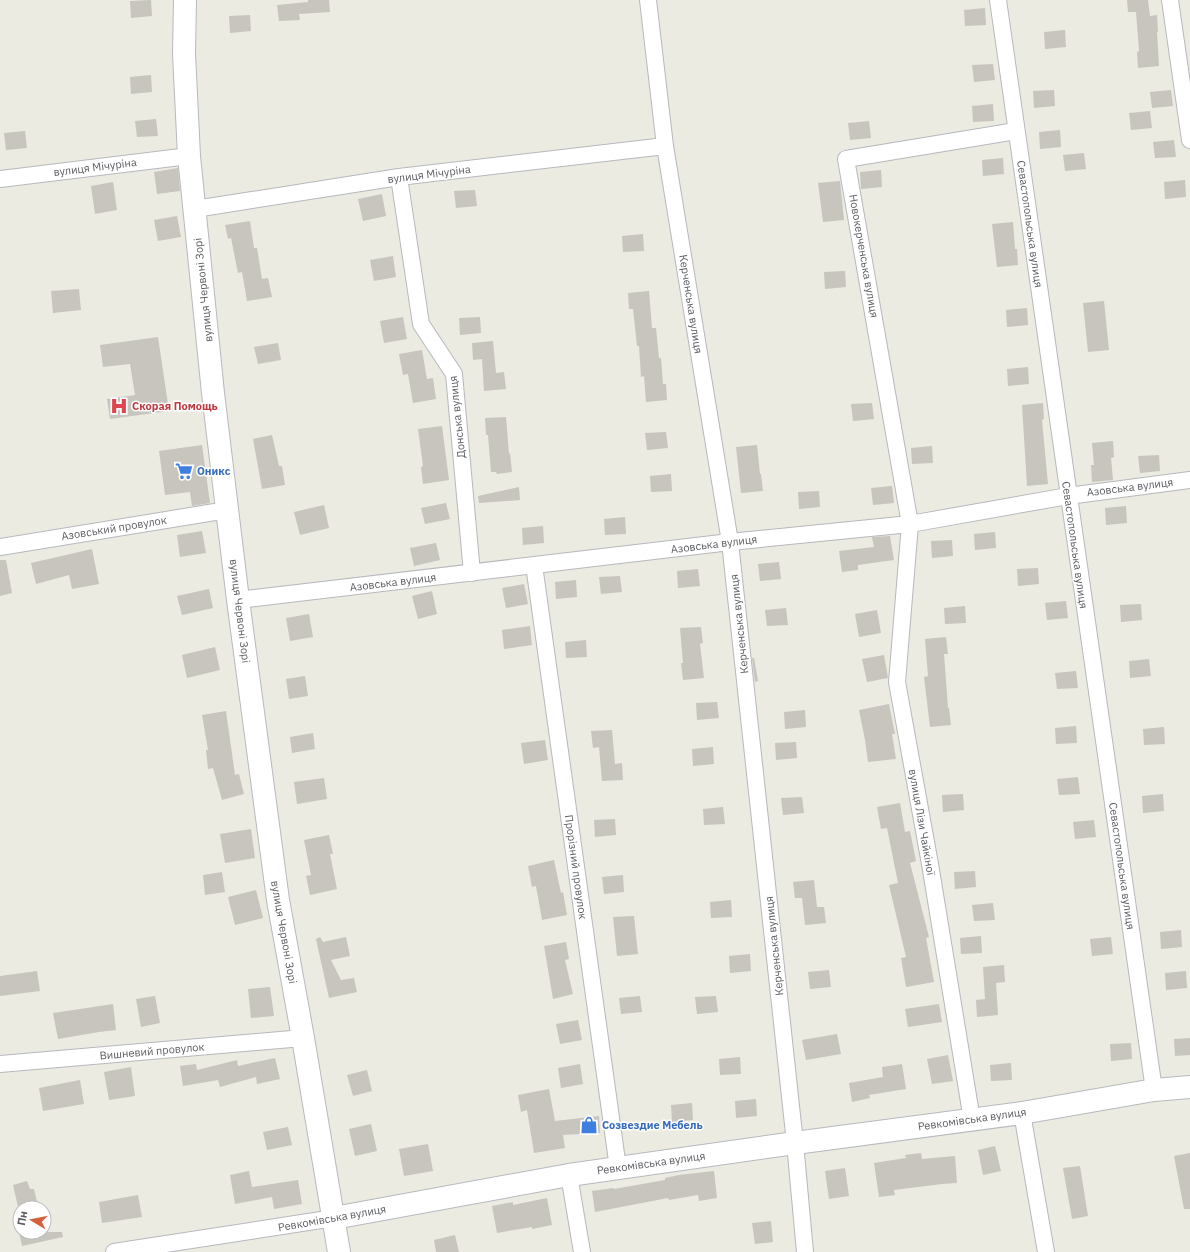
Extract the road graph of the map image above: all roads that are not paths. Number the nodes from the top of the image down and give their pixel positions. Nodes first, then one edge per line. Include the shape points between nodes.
1 (185, 0) edge
2 (648, 0) edge
3 (998, 0) edge
4 (1170, 0) edge
5 (1016, 131) junction
6 (1190, 140) edge
7 (665, 146) junction
8 (189, 156) junction
9 (399, 177) junction
10 (0, 178) edge
11 (195, 209) junction
12 (1190, 480) edge
13 (1068, 496) junction
14 (227, 510) junction
15 (910, 524) junction
16 (730, 542) junction
17 (0, 547) edge
18 (534, 565) junction
19 (472, 573) junction
20 (238, 600) junction
21 (303, 1038) junction
22 (0, 1064) edge
23 (1190, 1087) edge
24 (1154, 1090) junction
25 (1022, 1113) junction
26 (972, 1120) junction
27 (795, 1143) junction
28 (618, 1168) junction
29 (569, 1175) junction
30 (334, 1218) junction
31 (114, 1252) edge
32 (339, 1252) edge
33 (582, 1252) edge
34 (804, 1252) edge
35 (1046, 1252) edge

1 - 8 street, вулиця Червоні Зорі via 184,54
2 - 7 street, Керченська вулиця
3 - 5 street, Севастопольська вулиця
4 - 6 street
5 - 13 street, Севастопольська вулиця
5 - 15 street, Новокерченська вулиця via 846,159
7 - 9 street, вулиця Мічуріна
7 - 16 street, Керченська вулиця
8 - 10 street, вулиця Мічуріна
8 - 11 street, вулиця Червоні Зорі
9 - 11 street, вулиця Мічуріна
9 - 19 street, Донська вулиця via 422,324 454,374
11 - 14 street, вулиця Червоні Зорі
12 - 13 street, Азовська вулиця
13 - 15 street, Азовська вулиця
13 - 24 street, Севастопольська вулиця
14 - 17 street, Азовський провулок
14 - 20 street, вулиця Червоні Зорі
15 - 16 street, Азовська вулиця
15 - 26 street, вулиця Лізи Чайкіної via 897,682
16 - 18 street, Азовська вулиця
16 - 27 street, Керченська вулиця
18 - 19 street, Азовська вулиця
18 - 28 street, Прорізний провулок
19 - 20 street, Азовська вулиця
20 - 21 street, вулиця Червоні Зорі via 278,900
21 - 22 street, Вишневий провулок
21 - 30 street, вулиця Червоні Зорі
23 - 24 street, Ревкомівська вулиця
24 - 25 street, Ревкомівська вулиця
25 - 26 street, Ревкомівська вулиця
25 - 35 street
26 - 27 street, Ревкомівська вулиця
27 - 28 street, Ревкомівська вулиця
27 - 34 street, Керченська вулиця
28 - 29 street, Ревкомівська вулиця
29 - 30 street, Ревкомівська вулиця
29 - 33 street
30 - 31 street, Ревкомівська вулиця
30 - 32 street, вулиця Червоні Зорі

